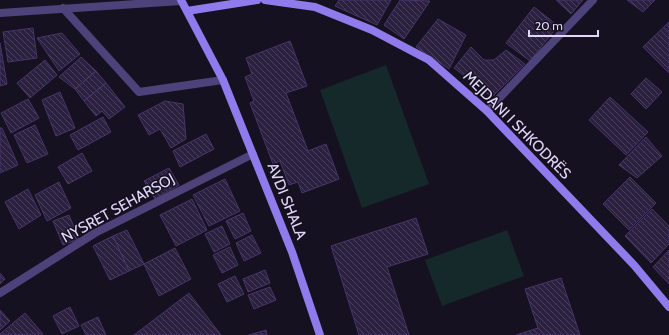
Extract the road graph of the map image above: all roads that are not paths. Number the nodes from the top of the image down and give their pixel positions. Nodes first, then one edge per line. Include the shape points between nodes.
1 (181, 0) edge
2 (257, 0) edge
3 (265, 0) edge
4 (593, 0) edge
5 (63, 8) junction
6 (187, 11) junction
7 (0, 13) edge
8 (223, 80) junction
9 (487, 111) junction
10 (253, 154) junction
11 (0, 293) edge
12 (669, 306) edge
13 (320, 335) edge

1 - 5 street
1 - 6 street, AVDI SHALA
2 - 6 street
3 - 9 street, MEJDANI I SHKODRËS via 315,7 372,30 429,60
4 - 9 street
5 - 7 street
5 - 8 street via 138,92
6 - 8 street, AVDI SHALA
8 - 10 street, AVDI SHALA
9 - 12 street, MEJDANI I SHKODRËS via 634,265
10 - 11 street, NYSRET SEHARSOJ via 95,233
10 - 13 street, AVDI SHALA via 292,252

